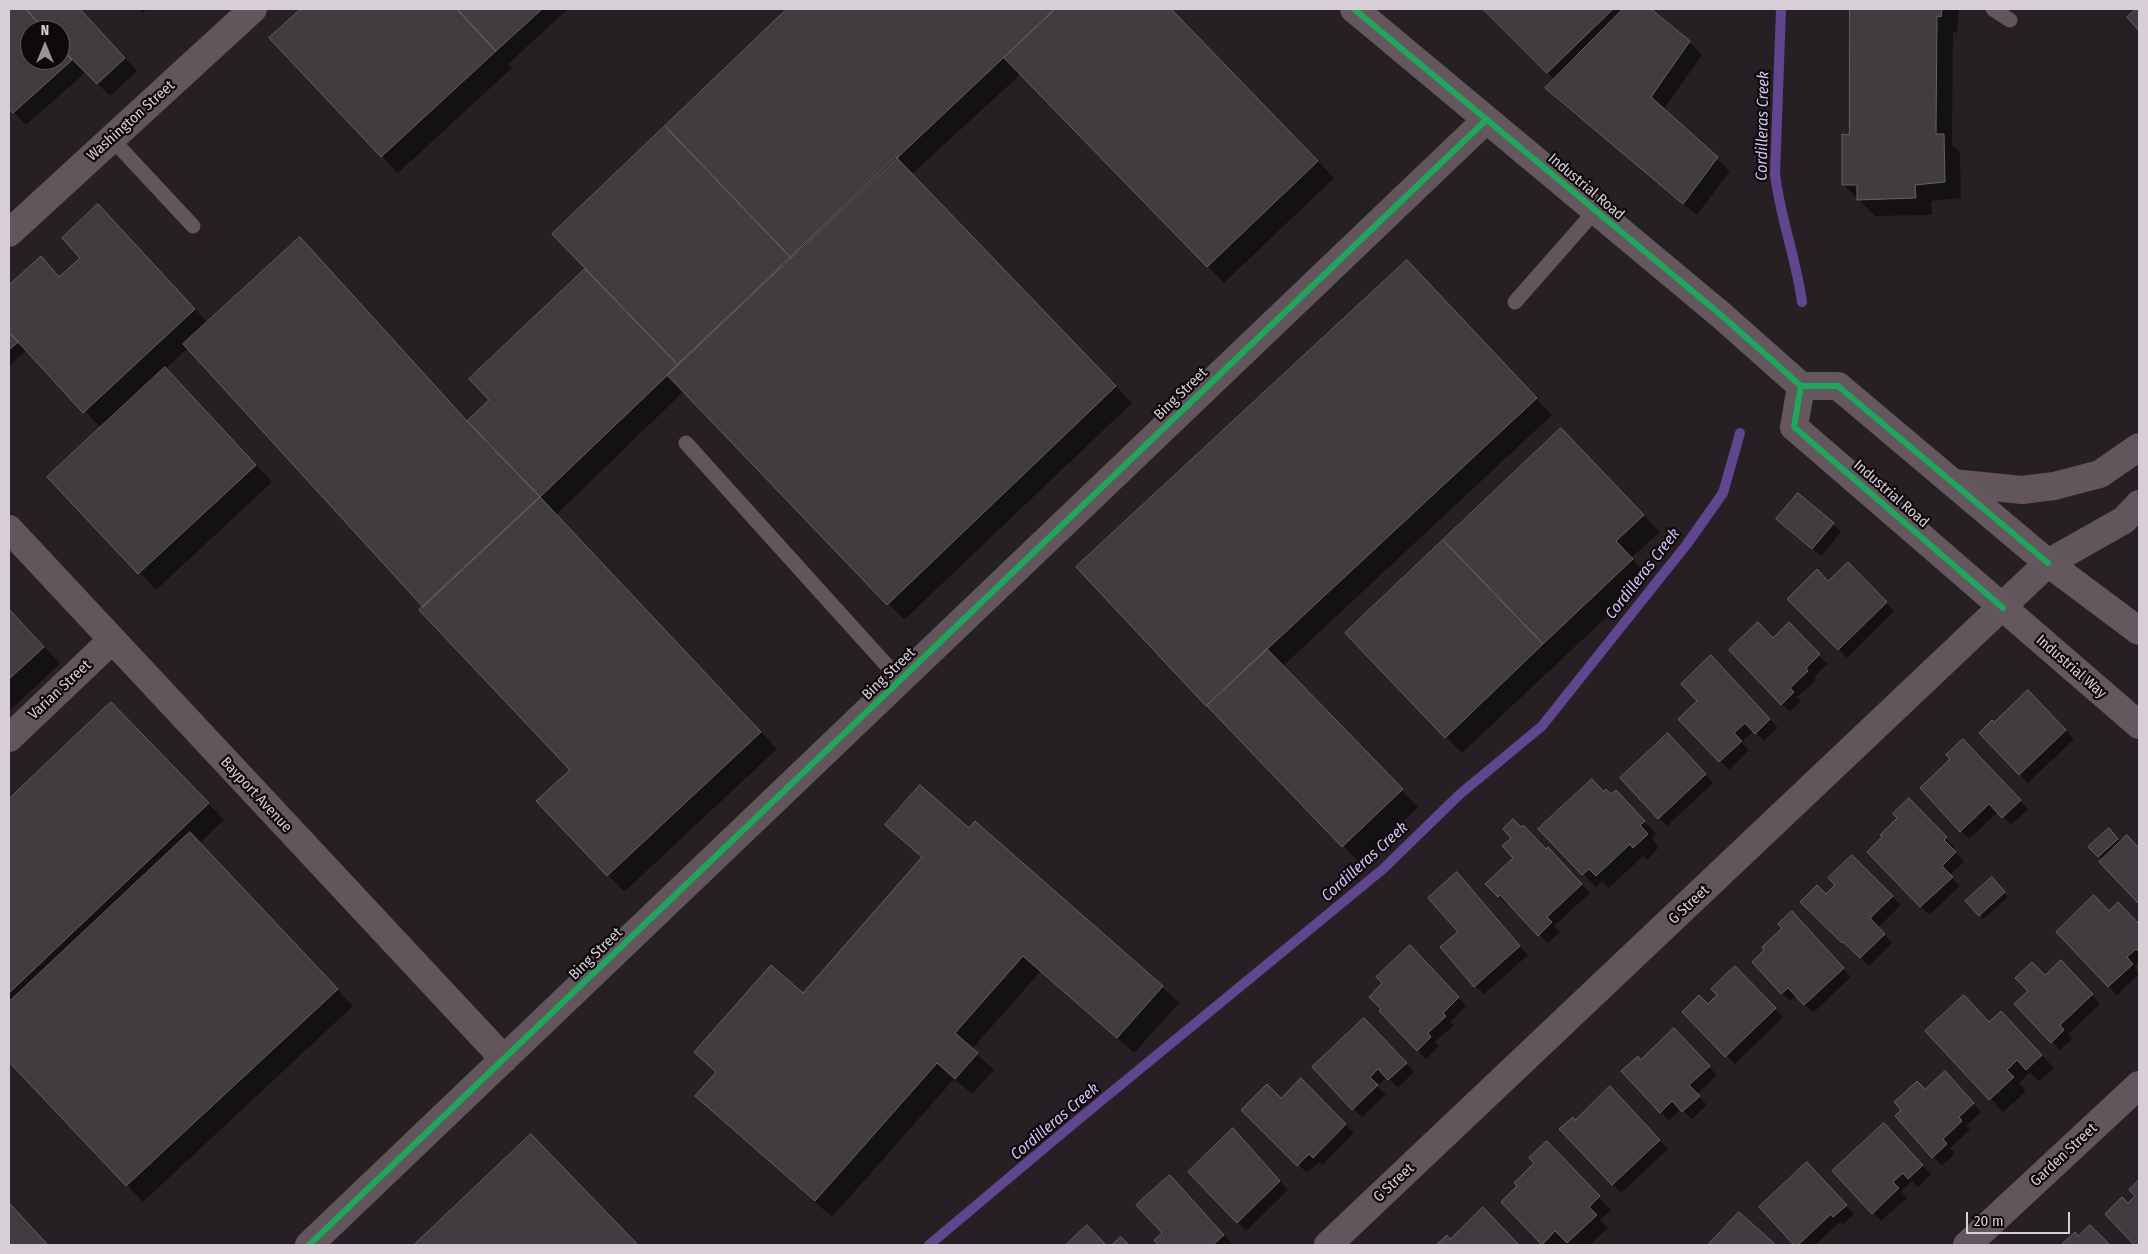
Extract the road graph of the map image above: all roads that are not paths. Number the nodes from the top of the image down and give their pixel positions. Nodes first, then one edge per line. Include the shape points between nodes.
1 (253, 9) edge
2 (1354, 9) edge
3 (1993, 9) edge
4 (2010, 20) dead end
5 (1486, 120) junction
6 (111, 138) junction
7 (1595, 211) junction
8 (193, 226) dead end
9 (9, 233) edge
10 (1515, 302) dead end
11 (1801, 386) junction
12 (686, 444) dead end
13 (2139, 447) edge
14 (1953, 483) junction
15 (2139, 504) edge
16 (9, 529) edge
17 (2048, 563) junction
18 (2003, 608) junction
19 (2139, 631) edge
20 (112, 641) junction
21 (900, 680) junction
22 (2139, 725) edge
23 (9, 738) edge
24 (504, 1059) junction
25 (2139, 1085) edge
26 (309, 1245) edge
27 (1328, 1245) edge
28 (1967, 1245) edge

1 - 6 street, Washington Street
2 - 5 main road, Industrial Road
3 - 4 lane
5 - 7 main road, Industrial Road
5 - 21 street, Bing Street
6 - 8 lane
6 - 9 street, Washington Street
7 - 10 lane
7 - 11 main road, Industrial Road
11 - 14 main road via 1838,386
11 - 18 main road, Industrial Road via 1794,427
12 - 21 lane
13 - 14 street via 2100,474 2054,486 2022,490
14 - 17 main road
15 - 17 street, G Street via 2124,520
16 - 20 street, Bayport Avenue
17 - 18 street, G Street
17 - 19 main road
18 - 22 main road, Industrial Way
18 - 27 street, G Street
20 - 23 street, Varian Street
20 - 24 street, Bayport Avenue
21 - 24 street, Bing Street
24 - 26 street, Bing Street
25 - 28 street, Garden Street

